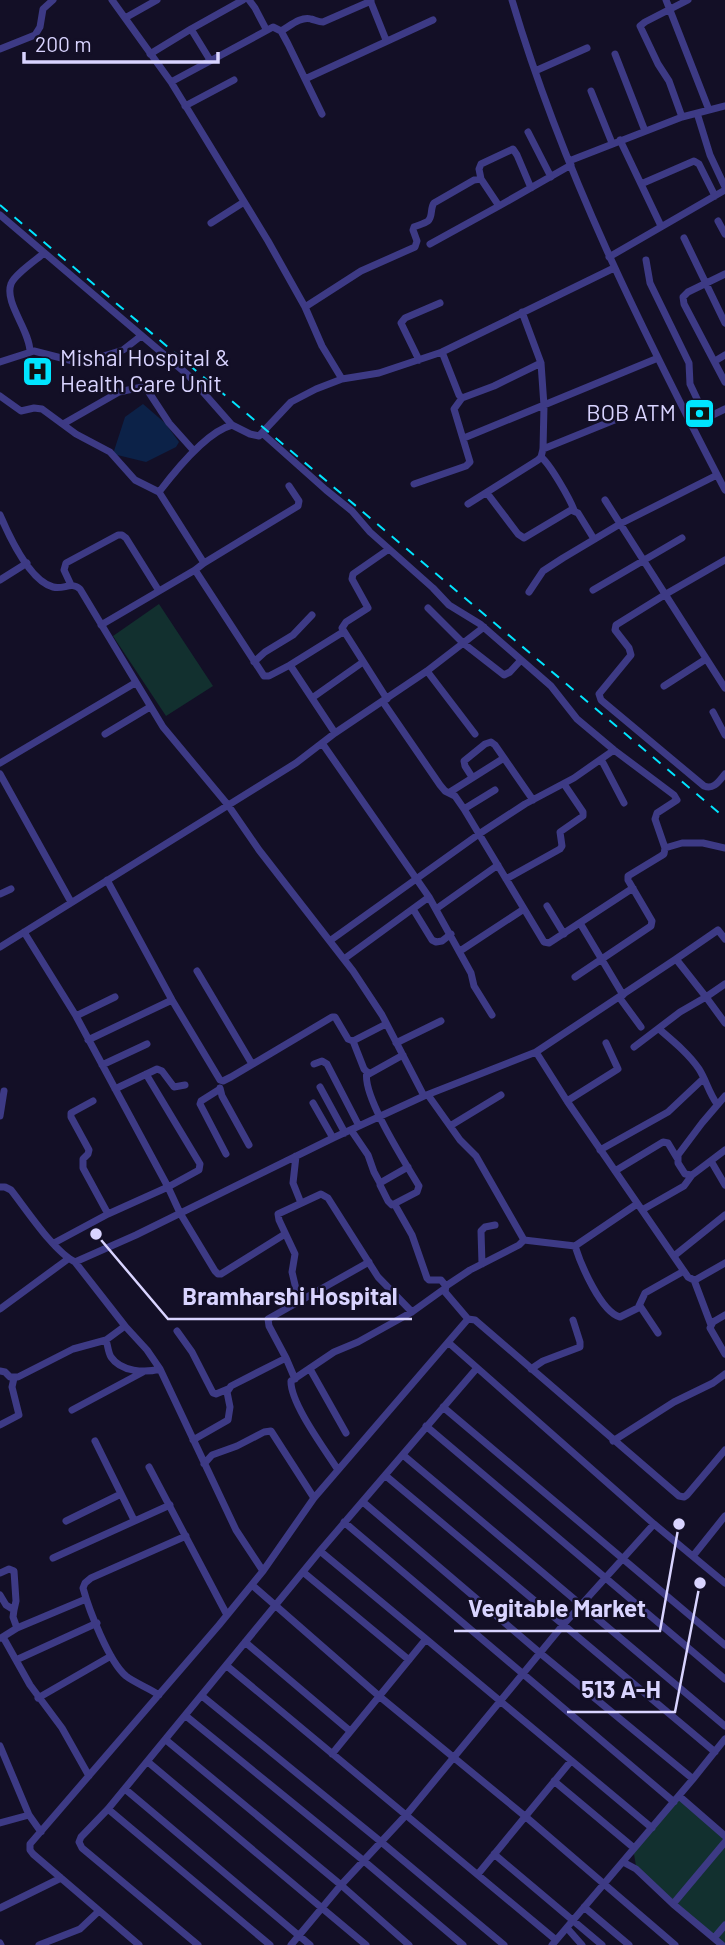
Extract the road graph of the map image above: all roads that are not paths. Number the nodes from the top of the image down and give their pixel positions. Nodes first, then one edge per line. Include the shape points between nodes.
1 (53, 0) edge
2 (112, 0) edge
3 (157, 0) edge
4 (243, 0) edge
5 (249, 0) edge
6 (512, 0) edge
7 (666, 0) edge
8 (688, 0) edge
9 (371, 1) edge
10 (670, 9) junction
11 (124, 18) junction
12 (433, 20) dead end
13 (191, 29) junction
14 (266, 29) junction
15 (281, 31) junction
16 (386, 40) junction
17 (587, 48) dead end
18 (0, 49) edge
19 (150, 54) junction
20 (615, 54) dead end
21 (210, 60) junction
22 (535, 71) junction
23 (305, 79) junction
24 (234, 80) dead end
25 (171, 82) junction
26 (592, 91) dead end
27 (185, 106) junction
28 (725, 106) edge
29 (709, 110) junction
30 (697, 113) junction
31 (322, 114) dead end
32 (682, 117) junction
33 (645, 131) junction
34 (528, 132) dead end
35 (620, 140) junction
36 (612, 144) junction
37 (570, 163) junction
38 (551, 177) junction
39 (481, 179) junction
40 (641, 184) junction
41 (531, 188) junction
42 (725, 188) edge
43 (715, 196) junction
44 (244, 202) junction
45 (499, 206) junction
46 (0, 215) edge
47 (718, 221) dead end
48 (211, 223) dead end
49 (661, 226) junction
50 (725, 234) edge
51 (684, 238) dead end
52 (430, 244) dead end
53 (44, 253) junction
54 (609, 257) junction
55 (646, 260) dead end
56 (614, 268) junction
57 (725, 275) edge
58 (706, 283) junction
59 (440, 303) dead end
60 (305, 307) junction
61 (522, 312) junction
62 (725, 323) edge
63 (141, 336) junction
64 (30, 352) junction
65 (442, 352) junction
66 (725, 355) edge
67 (658, 358) junction
68 (419, 360) junction
69 (715, 361) junction
70 (0, 362) edge
71 (541, 363) junction
72 (342, 379) junction
73 (725, 382) edge
74 (0, 396) edge
75 (462, 398) junction
76 (544, 406) junction
77 (725, 409) edge
78 (706, 418) junction
79 (617, 419) dead end
80 (63, 424) junction
81 (232, 425) junction
82 (692, 425) junction
83 (261, 433) junction
84 (464, 438) junction
85 (194, 451) junction
86 (542, 453) junction
87 (718, 475) junction
88 (414, 484) dead end
89 (289, 486) dead end
90 (725, 490) edge
91 (159, 492) junction
92 (487, 493) junction
93 (605, 500) dead end
94 (467, 504) dead end
95 (574, 510) junction
96 (0, 515) edge
97 (620, 524) junction
98 (682, 538) dead end
99 (594, 539) junction
100 (389, 549) junction
101 (644, 560) junction
102 (725, 560) edge
103 (204, 562) junction
104 (27, 563) junction
105 (195, 570) junction
106 (0, 580) edge
107 (71, 585) junction
108 (593, 590) dead end
109 (159, 591) junction
110 (529, 592) dead end
111 (666, 594) junction
112 (428, 608) dead end
113 (312, 615) dead end
114 (101, 625) junction
115 (484, 627) junction
116 (343, 632) junction
117 (463, 643) junction
118 (706, 659) junction
119 (521, 660) junction
120 (254, 662) junction
121 (363, 662) junction
122 (290, 665) junction
123 (427, 671) junction
124 (135, 682) junction
125 (664, 686) dead end
126 (725, 688) edge
127 (312, 698) junction
128 (385, 701) junction
129 (150, 707) junction
130 (713, 712) dead end
131 (335, 733) junction
132 (105, 734) dead end
133 (475, 734) dead end
134 (725, 735) edge
135 (322, 743) junction
136 (614, 750) junction
137 (504, 758) junction
138 (601, 759) junction
139 (0, 763) edge
140 (0, 774) edge
141 (725, 774) edge
142 (472, 777) junction
143 (564, 784) junction
144 (495, 790) dead end
145 (450, 792) junction
146 (533, 800) junction
147 (624, 803) dead end
148 (228, 805) junction
149 (464, 809) junction
150 (479, 834) junction
151 (665, 848) junction
152 (725, 848) edge
153 (498, 865) junction
154 (416, 879) junction
155 (506, 879) junction
156 (107, 880) junction
157 (633, 888) junction
158 (11, 889) dead end
159 (0, 894) edge
160 (429, 897) junction
161 (71, 902) junction
162 (547, 906) dead end
163 (413, 909) junction
164 (436, 909) junction
165 (524, 909) junction
166 (580, 923) junction
167 (725, 923) edge
168 (718, 930) junction
169 (24, 932) junction
170 (451, 934) junction
171 (564, 934) junction
172 (725, 939) edge
173 (331, 940) junction
174 (0, 947) edge
175 (460, 951) junction
176 (344, 959) junction
177 (676, 959) junction
178 (600, 960) junction
179 (197, 971) dead end
180 (575, 977) dead end
181 (725, 984) edge
182 (621, 996) junction
183 (115, 997) dead end
184 (706, 997) junction
185 (172, 1000) junction
186 (492, 1015) dead end
187 (76, 1016) junction
188 (441, 1021) dead end
189 (725, 1023) edge
190 (386, 1024) junction
191 (641, 1027) dead end
192 (659, 1029) junction
193 (88, 1040) junction
194 (353, 1041) junction
195 (396, 1043) junction
196 (606, 1043) dead end
197 (148, 1044) dead end
198 (634, 1047) dead end
199 (536, 1052) junction
200 (403, 1055) junction
201 (252, 1064) junction
202 (314, 1064) dead end
203 (102, 1065) junction
204 (367, 1072) junction
205 (146, 1074) junction
206 (703, 1079) junction
207 (185, 1085) dead end
208 (222, 1085) junction
209 (320, 1087) dead end
210 (115, 1089) junction
211 (4, 1091) dead end
212 (426, 1095) junction
213 (501, 1095) dead end
214 (725, 1096) edge
215 (93, 1101) dead end
216 (567, 1101) junction
217 (313, 1103) dead end
218 (717, 1104) junction
219 (0, 1116) edge
220 (380, 1117) junction
221 (359, 1126) junction
222 (450, 1126) junction
223 (348, 1131) junction
224 (332, 1138) junction
225 (249, 1145) dead end
226 (600, 1150) junction
227 (725, 1150) edge
228 (226, 1154) dead end
229 (296, 1156) junction
230 (677, 1158) junction
231 (711, 1161) junction
232 (408, 1167) junction
233 (615, 1171) junction
234 (692, 1175) junction
235 (380, 1182) junction
236 (725, 1185) edge
237 (0, 1187) edge
238 (169, 1187) junction
239 (301, 1203) junction
240 (395, 1205) junction
241 (640, 1207) junction
242 (180, 1213) junction
243 (108, 1214) junction
244 (725, 1215) edge
245 (495, 1225) dead end
246 (285, 1234) junction
247 (524, 1240) junction
248 (54, 1243) junction
249 (575, 1246) junction
250 (674, 1256) junction
251 (71, 1260) junction
252 (369, 1262) junction
253 (725, 1263) edge
254 (482, 1264) junction
255 (684, 1271) junction
256 (694, 1280) junction
257 (445, 1288) junction
258 (303, 1300) junction
259 (640, 1306) junction
260 (0, 1309) edge
261 (412, 1312) junction
262 (725, 1315) edge
263 (468, 1320) junction
264 (573, 1320) dead end
265 (711, 1325) junction
266 (125, 1326) junction
267 (177, 1331) dead end
268 (658, 1333) dead end
269 (106, 1340) junction
270 (449, 1343) junction
271 (725, 1354) edge
272 (286, 1358) junction
273 (477, 1368) junction
274 (160, 1369) junction
275 (310, 1369) junction
276 (531, 1369) junction
277 (0, 1371) edge
278 (143, 1373) junction
279 (725, 1374) edge
280 (14, 1378) junction
281 (295, 1378) junction
282 (228, 1389) junction
283 (443, 1407) junction
284 (72, 1410) dead end
285 (0, 1425) edge
286 (426, 1426) junction
287 (346, 1433) dead end
288 (193, 1440) junction
289 (95, 1441) dead end
290 (613, 1441) junction
291 (725, 1450) edge
292 (403, 1455) junction
293 (204, 1464) junction
294 (149, 1466) dead end
295 (338, 1470) junction
296 (386, 1476) junction
297 (121, 1494) junction
298 (314, 1498) junction
299 (363, 1502) junction
300 (170, 1505) junction
301 (725, 1516) edge
302 (134, 1520) junction
303 (65, 1521) dead end
304 (344, 1522) junction
305 (654, 1524) junction
306 (186, 1536) junction
307 (320, 1551) junction
308 (693, 1556) junction
309 (52, 1558) dead end
310 (622, 1558) junction
311 (263, 1571) junction
312 (303, 1572) junction
313 (0, 1573) edge
314 (605, 1578) junction
315 (725, 1583) edge
316 (252, 1585) junction
317 (0, 1595) edge
318 (86, 1599) junction
319 (276, 1605) junction
320 (582, 1605) junction
321 (14, 1610) junction
322 (227, 1615) junction
323 (97, 1623) junction
324 (563, 1625) junction
325 (17, 1628) junction
326 (1, 1637) edge
327 (426, 1639) junction
328 (244, 1642) junction
329 (725, 1645) edge
330 (540, 1653) junction
331 (111, 1656) junction
332 (16, 1660) junction
333 (409, 1660) junction
334 (228, 1666) junction
335 (523, 1674) junction
336 (725, 1679) edge
337 (159, 1695) junction
338 (202, 1696) junction
339 (379, 1696) junction
340 (38, 1698) junction
341 (499, 1701) junction
342 (186, 1716) junction
343 (725, 1726) edge
344 (350, 1731) junction
345 (725, 1739) edge
346 (166, 1740) junction
347 (0, 1745) edge
348 (715, 1752) junction
349 (332, 1754) junction
350 (452, 1757) junction
351 (571, 1760) junction
352 (148, 1762) junction
353 (89, 1776) junction
354 (693, 1779) junction
355 (554, 1781) junction
356 (125, 1789) junction
357 (676, 1799) junction
358 (108, 1809) junction
359 (407, 1814) junction
360 (29, 1815) junction
361 (526, 1817) junction
362 (0, 1823) edge
363 (652, 1828) junction
364 (41, 1832) junction
365 (725, 1836) edge
366 (380, 1841) junction
367 (725, 1842) edge
368 (634, 1849) junction
369 (494, 1854) junction
370 (363, 1861) junction
371 (623, 1862) junction
372 (478, 1874) junction
373 (61, 1878) junction
374 (603, 1884) junction
375 (341, 1885) junction
376 (673, 1904) junction
377 (322, 1907) junction
378 (584, 1907) junction
379 (0, 1908) edge
380 (99, 1910) junction
381 (570, 1924) junction
382 (725, 1925) edge
383 (299, 1936) junction
384 (714, 1938) junction
385 (554, 1942) edge
386 (52, 1943) edge
387 (39, 1945) edge
388 (139, 1945) edge
389 (198, 1945) edge
390 (270, 1945) edge
391 (291, 1945) edge
392 (310, 1945) edge
393 (366, 1945) edge
394 (409, 1945) edge
395 (463, 1945) edge
396 (504, 1945) edge
397 (582, 1945) edge
398 (602, 1945) edge
399 (629, 1945) edge
400 (676, 1945) edge
401 (722, 1945) edge

1 - 18 street via 41,12 35,35
2 - 11 street
3 - 11 street
4 - 13 street
5 - 14 street
6 - 22 street
7 - 10 street
8 - 10 street
9 - 15 street via 323,22 307,18
9 - 16 street
10 - 29 street
10 - 32 street via 640,26
11 - 19 street
12 - 16 street
13 - 19 street
13 - 21 street
14 - 15 street
14 - 21 street
15 - 23 street
16 - 23 street
17 - 22 street
19 - 25 street
20 - 33 street
21 - 25 street
22 - 37 street
23 - 31 street
24 - 27 street
25 - 27 street
26 - 36 street
27 - 44 street
28 - 29 street
29 - 30 street
30 - 32 street
30 - 42 street
32 - 33 street
33 - 35 street
34 - 38 street
35 - 36 street
35 - 40 street
36 - 37 street
37 - 38 street
37 - 54 street
38 - 41 street
39 - 41 street via 481,164 513,149
39 - 45 street
39 - 60 street via 434,202 429,221 413,230 415,247 361,271
40 - 43 street via 697,161
40 - 49 street
41 - 45 street
42 - 43 street
43 - 49 street
44 - 48 street
44 - 60 street
45 - 52 street
46 - 53 street
47 - 50 street
49 - 54 street
51 - 58 street
53 - 63 street
53 - 64 street via 11,286
54 - 56 street
55 - 78 street via 650,284 689,363 690,384
56 - 61 street
56 - 67 street
57 - 58 street
58 - 62 street
58 - 69 street via 683,296
59 - 68 street via 401,323
60 - 72 street
61 - 65 street
61 - 71 street
63 - 64 street via 123,351 84,362
63 - 81 street via 193,380
64 - 70 street
65 - 68 street
65 - 75 street
66 - 69 street
67 - 76 street
67 - 82 street
68 - 72 street
69 - 73 street
71 - 75 street
71 - 76 street
72 - 83 street via 290,402
74 - 80 street via 18,410 38,407
75 - 84 street via 454,409
76 - 84 street
76 - 86 street
77 - 78 street
78 - 82 street
79 - 86 street
80 - 85 street via 119,392 142,387
80 - 91 street via 107,450 135,481
81 - 83 street via 253,436
81 - 85 street
82 - 87 street
83 - 100 street
84 - 88 street via 468,464
85 - 91 street
86 - 92 street
86 - 95 street
87 - 90 street
87 - 97 street
89 - 103 street via 298,506
91 - 103 street
92 - 94 street
92 - 95 street via 524,538
93 - 97 street
95 - 99 street
96 - 104 street
97 - 99 street
97 - 101 street
98 - 101 street
99 - 110 street via 543,571
100 - 115 street via 453,608
100 - 116 street via 353,574 368,608 343,625
101 - 108 street
101 - 111 street
102 - 111 street
103 - 105 street
104 - 106 street
104 - 107 street via 46,584 55,588
105 - 109 street
105 - 120 street
107 - 109 street via 64,570 66,563 122,535
107 - 114 street via 80,589
109 - 114 street
111 - 118 street
111 - 141 street via 614,628 631,655 599,697 704,786 713,787
112 - 117 street
113 - 120 street via 293,635
114 - 124 street
115 - 117 street
115 - 119 street
116 - 121 street
116 - 122 street
117 - 119 street via 504,675
117 - 123 street
118 - 125 street
118 - 126 street
119 - 136 street
120 - 122 street via 266,677
121 - 127 street
121 - 128 street
122 - 127 street
123 - 128 street
123 - 133 street
124 - 129 street
124 - 139 street
127 - 131 street
128 - 131 street
128 - 145 street via 440,785
129 - 132 street
129 - 148 street
130 - 134 street
131 - 135 street
135 - 148 street
135 - 154 street
136 - 138 street
136 - 151 street via 677,797 656,815
137 - 142 street
137 - 142 street via 495,745 485,744 464,761
137 - 146 street
138 - 143 street
138 - 147 street
140 - 161 street
142 - 145 street
143 - 146 street
143 - 155 street via 583,816 560,832 560,849
144 - 149 street
145 - 149 street
146 - 150 street
148 - 156 street
148 - 173 street
149 - 150 street
150 - 153 street
150 - 154 street
151 - 152 street via 703,843
151 - 157 street via 664,854 630,874
153 - 155 street
153 - 164 street
154 - 160 street
154 - 173 street
155 - 165 street
156 - 161 street
156 - 185 street
157 - 166 street
157 - 178 street via 652,923
158 - 159 street
160 - 163 street
160 - 164 street
161 - 169 street
162 - 171 street
163 - 170 street via 432,940 439,943
163 - 176 street
164 - 170 street
165 - 171 street via 544,943
165 - 175 street
166 - 171 street
166 - 178 street
167 - 168 street
168 - 172 street
168 - 177 street
169 - 174 street
169 - 187 street
170 - 175 street
173 - 176 street
175 - 186 street
176 - 190 street
177 - 182 street
177 - 184 street
178 - 180 street
178 - 182 street
179 - 201 street
181 - 184 street
182 - 191 street
182 - 199 street
183 - 187 street
184 - 189 street
184 - 192 street
185 - 193 street
185 - 208 street
187 - 193 street
188 - 195 street
190 - 194 street
190 - 195 street
192 - 198 street
192 - 206 street via 697,1066
193 - 203 street
194 - 201 street via 332,1017
194 - 204 street
195 - 200 street
196 - 216 street via 618,1069
197 - 203 street
199 - 212 street
199 - 216 street
200 - 204 street
200 - 212 street
201 - 208 street
202 - 221 street via 327,1064
203 - 210 street
204 - 220 street via 365,1080
205 - 207 street via 160,1069 174,1087
205 - 210 street
205 - 238 street via 200,1164 199,1170
206 - 218 street
206 - 226 street via 668,1112
208 - 225 street via 222,1096
208 - 228 street via 200,1104
209 - 223 street
210 - 238 street
211 - 219 street
212 - 220 street
212 - 222 street
213 - 222 street
214 - 218 street
215 - 243 street via 74,1110 71,1117 89,1150 83,1168
216 - 226 street
217 - 224 street
218 - 230 street
220 - 221 street
220 - 232 street
221 - 223 street
222 - 247 street via 476,1156
223 - 224 street
223 - 235 street via 368,1155
224 - 229 street
226 - 233 street
227 - 231 street
229 - 239 street via 293,1182
229 - 242 street
230 - 233 street via 666,1142
230 - 234 street via 685,1174
231 - 234 street
231 - 236 street
232 - 235 street
232 - 240 street via 419,1190
233 - 241 street
234 - 241 street via 684,1186
235 - 240 street via 389,1203
237 - 248 street via 11,1190
238 - 242 street
238 - 243 street
239 - 246 street via 278,1214
239 - 252 street via 325,1195
240 - 257 street via 412,1235 427,1278 441,1280
241 - 249 street
241 - 250 street
242 - 246 street via 218,1274
242 - 251 street
243 - 248 street
244 - 250 street
245 - 254 street via 481,1231
246 - 258 street via 295,1254 292,1272
247 - 249 street
247 - 254 street
248 - 251 street
249 - 259 street via 593,1289 613,1315 620,1317
250 - 255 street
251 - 260 street
251 - 266 street
252 - 258 street
252 - 261 street
253 - 256 street
254 - 257 street
255 - 256 street
255 - 259 street via 645,1293
256 - 265 street
257 - 261 street
257 - 263 street
258 - 272 street via 268,1319
259 - 268 street
261 - 275 street
262 - 265 street
263 - 270 street
263 - 276 street via 475,1321
264 - 276 street via 580,1347
265 - 271 street
266 - 269 street
266 - 274 street
267 - 282 street via 213,1393
269 - 278 street via 113,1359
269 - 280 street via 73,1349
270 - 273 street
270 - 295 street
272 - 281 street
272 - 282 street
273 - 283 street
273 - 305 street
274 - 278 street
274 - 288 street
275 - 281 street
275 - 287 street
276 - 290 street
277 - 280 street
278 - 284 street
279 - 290 street
280 - 285 street via 19,1415
281 - 295 street via 290,1385 297,1404
282 - 288 street via 228,1420
283 - 286 street
283 - 310 street
286 - 292 street
286 - 314 street
288 - 293 street
289 - 297 street
290 - 291 street via 684,1497
292 - 296 street
292 - 320 street
293 - 298 street via 212,1455 268,1430
293 - 311 street via 236,1530
294 - 300 street
295 - 298 street
296 - 299 street
296 - 324 street
297 - 302 street
297 - 303 street
298 - 311 street
299 - 304 street
299 - 330 street
300 - 302 street
300 - 306 street
301 - 308 street
302 - 309 street
304 - 307 street
304 - 335 street
305 - 308 street
305 - 310 street
306 - 318 street via 90,1578 83,1588
306 - 322 street
307 - 312 street
307 - 327 street
308 - 315 street
310 - 314 street
310 - 329 street
311 - 316 street
312 - 319 street
312 - 333 street
313 - 321 street via 14,1571
314 - 320 street
314 - 336 street
316 - 319 street
316 - 322 street
317 - 321 street
318 - 323 street
318 - 325 street
319 - 328 street
319 - 339 street
320 - 324 street
320 - 343 street
321 - 325 street
322 - 337 street
323 - 331 street
323 - 332 street
324 - 330 street
324 - 348 street
325 - 326 street
326 - 332 street
327 - 333 street
327 - 341 street
328 - 334 street
328 - 344 street
330 - 335 street
330 - 354 street
331 - 337 street via 125,1675
331 - 340 street
332 - 340 street
333 - 339 street
334 - 338 street
334 - 349 street
335 - 341 street
335 - 357 street
337 - 353 street
338 - 342 street
338 - 366 street
339 - 344 street
339 - 350 street
340 - 353 street via 62,1728
341 - 350 street
341 - 351 street
342 - 346 street
342 - 370 street
344 - 349 street
345 - 348 street
346 - 352 street
346 - 375 street
347 - 360 street
348 - 354 street
349 - 359 street
350 - 359 street
350 - 361 street
351 - 355 street
351 - 363 street
352 - 356 street
352 - 377 street
353 - 364 street
354 - 357 street
355 - 361 street
355 - 368 street
356 - 358 street
356 - 383 street
357 - 363 street
357 - 365 street
358 - 389 street via 81,1837 82,1847
358 - 390 street
359 - 366 street
359 - 372 street
360 - 362 street
360 - 364 street
361 - 369 street
361 - 374 street
363 - 368 street
364 - 373 street via 30,1850
366 - 370 street
366 - 396 street
367 - 376 street
368 - 371 street
369 - 372 street
369 - 381 street
370 - 375 street
370 - 395 street
371 - 374 street
371 - 376 street
372 - 385 street
373 - 379 street
373 - 380 street
374 - 378 street
374 - 400 street
375 - 377 street
375 - 394 street
376 - 384 street
377 - 383 street
377 - 393 street
378 - 381 street
378 - 399 street
380 - 386 street via 80,1929
380 - 388 street
381 - 385 street
381 - 397 street
381 - 398 street
382 - 384 street
383 - 391 street
383 - 392 street
384 - 401 street
386 - 387 street

